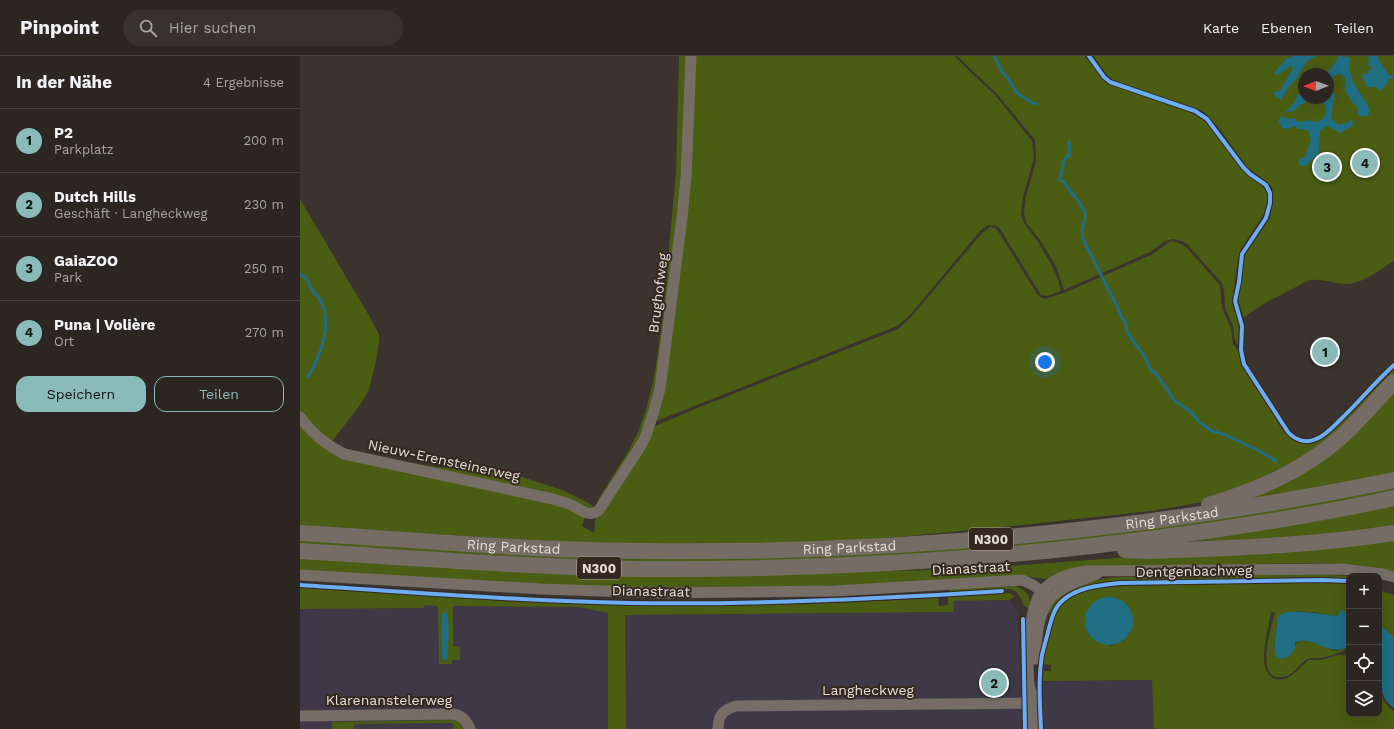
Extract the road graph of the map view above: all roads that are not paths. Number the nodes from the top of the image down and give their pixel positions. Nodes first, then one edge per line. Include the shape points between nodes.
1 (691, 56) edge
2 (1394, 382) edge
3 (300, 419) edge
4 (1394, 480) edge
5 (1394, 498) edge
6 (593, 514) joint
7 (1162, 520) junction
8 (300, 533) edge
9 (1394, 533) edge
10 (1079, 547) junction
11 (300, 551) edge
12 (300, 575) edge
13 (1394, 577) edge
14 (1046, 594) junction
15 (1033, 700) junction
16 (300, 716) edge
17 (470, 729) edge
18 (718, 729) edge
19 (1033, 729) edge

1 - 6 street, Brughofweg via 683,204 660,389 650,426 638,450 600,509
2 - 7 highway, N300 via 1329,448 1301,467 1260,487
3 - 6 street, Nieuw-Erensteinerweg via 318,438 344,454 553,499
4 - 7 highway, Ring Parkstad / N300
5 - 10 highway, Ring Parkstad / N300 via 1231,528
7 - 8 highway, Ring Parkstad / N300 via 966,541 790,551 559,549
9 - 10 highway, N300 via 1317,543 1225,548 1147,551
10 - 11 highway, Ring Parkstad / N300 via 898,563 738,569 543,566
12 - 14 street, Dianastraat via 662,593 835,591 1022,580
13 - 14 street, Dentgenbachweg via 1342,569 1086,571 1071,573 1051,583
14 - 15 street via 1036,600 1030,632 1029,685
15 - 18 street, Langheckweg via 736,706 722,712 719,716
15 - 19 street
16 - 17 street, Klarenanstelerweg via 453,714 463,717

